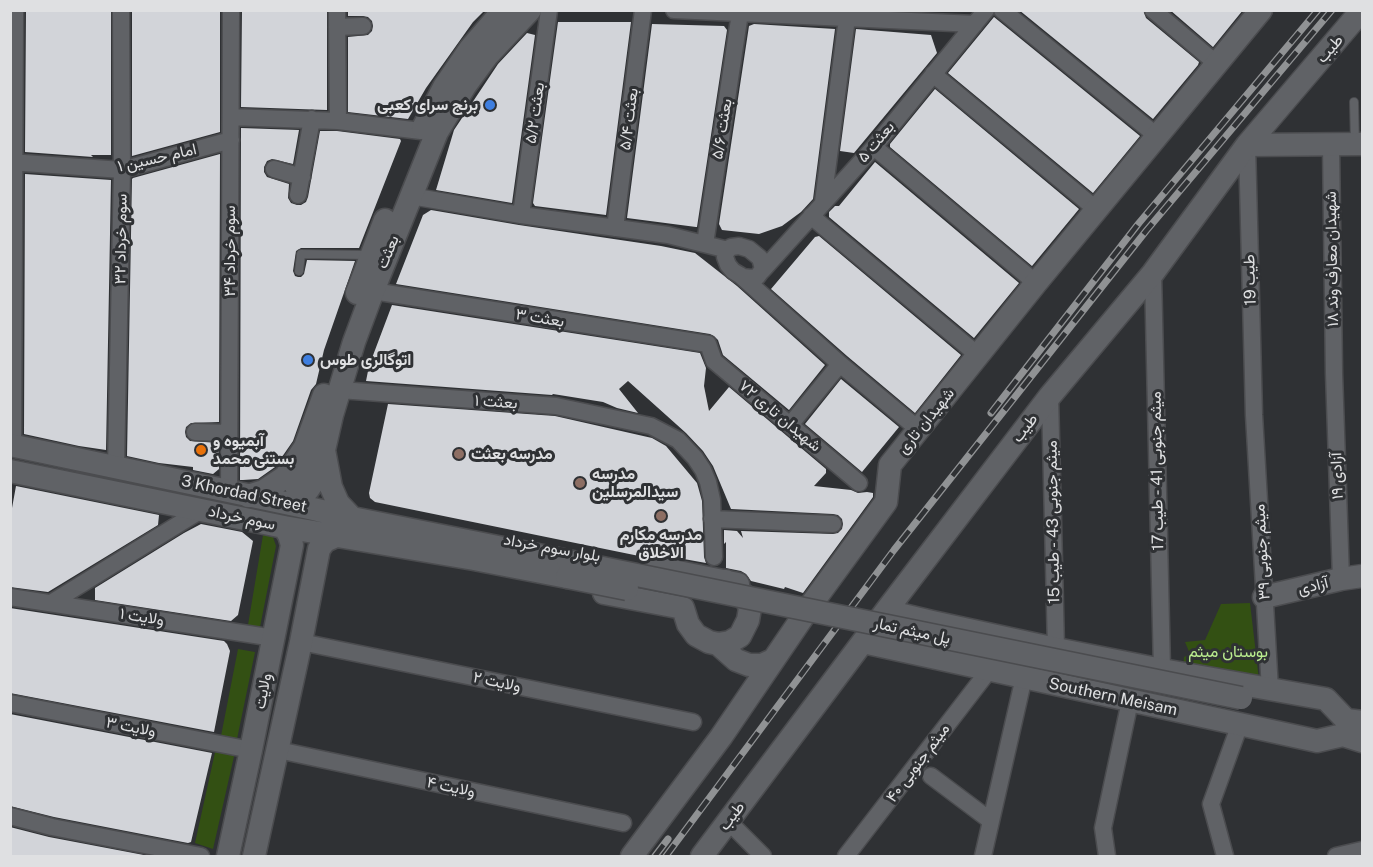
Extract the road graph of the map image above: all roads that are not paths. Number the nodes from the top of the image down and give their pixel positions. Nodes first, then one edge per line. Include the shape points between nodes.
1 (15, 10) edge
2 (121, 10) edge
3 (231, 10) edge
4 (506, 10) edge
5 (530, 10) edge
6 (549, 10) edge
7 (643, 10) edge
8 (674, 10) edge
9 (986, 10) edge
10 (1002, 10) edge
11 (1153, 10) edge
12 (1261, 10) edge
13 (1362, 10) edge
14 (740, 13) junction
15 (847, 18) junction
16 (337, 19) edge
17 (975, 24) junction
18 (363, 26) dead end
19 (1354, 31) edge
20 (1217, 64) junction
21 (933, 74) junction
22 (1354, 102) dead end
23 (231, 117) junction
24 (312, 120) junction
25 (338, 121) junction
26 (421, 131) junction
27 (1157, 136) junction
28 (231, 140) junction
29 (1331, 145) junction
30 (1359, 145) edge
31 (1247, 146) junction
32 (873, 147) junction
33 (12, 162) edge
34 (274, 169) dead end
35 (122, 170) junction
36 (302, 177) junction
37 (298, 195) dead end
38 (411, 196) junction
39 (823, 202) junction
40 (1097, 210) junction
41 (521, 215) junction
42 (811, 216) junction
43 (615, 228) junction
44 (705, 244) junction
45 (728, 249) junction
46 (370, 255) junction
47 (299, 271) dead end
48 (762, 271) junction
49 (1153, 273) junction
50 (740, 275) junction
51 (1036, 283) junction
52 (373, 291) junction
53 (708, 344) joint
54 (979, 356) junction
55 (840, 364) junction
56 (1334, 373) joint
57 (340, 390) junction
58 (1050, 396) junction
59 (1254, 415) joint
60 (790, 424) junction
61 (918, 429) junction
62 (195, 432) dead end
63 (229, 433) junction
64 (12, 446) edge
65 (314, 449) junction
66 (116, 467) junction
67 (11, 472) edge
68 (859, 483) dead end
69 (239, 494) junction
70 (203, 509) junction
71 (352, 518) junction
72 (712, 519) junction
73 (833, 524) dead end
74 (288, 536) junction
75 (327, 543) junction
76 (471, 550) junction
77 (714, 557) dead end
78 (1352, 577) edge
79 (726, 581) junction
80 (10, 597) edge
81 (1264, 597) junction
82 (813, 602) junction
83 (51, 603) junction
84 (886, 611) junction
85 (932, 622) junction
86 (274, 638) junction
87 (301, 642) junction
88 (863, 642) junction
89 (713, 643) junction
90 (1056, 649) junction
91 (924, 656) junction
92 (736, 660) junction
93 (773, 660) junction
94 (990, 669) junction
95 (1162, 670) junction
96 (1024, 677) junction
97 (1270, 690) junction
98 (1130, 701) junction
99 (744, 702) junction
100 (10, 704) edge
101 (1240, 712) junction
102 (693, 722) dead end
103 (1353, 730) edge
104 (251, 750) junction
105 (278, 750) junction
106 (931, 776) dead end
107 (10, 816) edge
108 (728, 821) junction
109 (991, 822) junction
110 (623, 823) dead end
111 (1362, 850) edge
112 (704, 855) edge
113 (201, 856) edge
114 (228, 856) edge
115 (254, 856) edge
116 (632, 856) edge
117 (763, 856) edge
118 (846, 856) edge
119 (983, 856) edge
120 (1107, 856) edge
121 (1225, 856) edge
122 (1342, 856) edge

1 - 33 street
2 - 35 street, سوم خرداد ۳۲
3 - 23 street, سوم خرداد ۳۴
4 - 26 main road, بعثت via 444,87
5 - 38 main road, بعثت via 465,86 436,132
6 - 41 street, بعثت ۵/۲
7 - 43 street, بعثت ۵/۴
8 - 14 street
9 - 17 street, بعثت ۵
10 - 27 street
11 - 20 street
12 - 20 main road, شهیدان تاری
13 - 19 main road, طیب
14 - 15 street
14 - 44 street, بعثت ۵/۶
15 - 17 street
15 - 39 street
16 - 18 street
16 - 25 street
17 - 21 street, بعثت ۵
19 - 31 main road, طیب
20 - 27 main road, شهیدان تاری
21 - 32 street, بعثت ۵
21 - 40 street
22 - 30 lane
23 - 24 street
23 - 28 street, سوم خرداد ۳۴
24 - 25 street
24 - 36 street
25 - 26 street
26 - 46 main road, بعثت
27 - 40 main road, شهیدان تاری
28 - 35 street, امام حسین ۱
28 - 63 street, سوم خرداد ۳۴
29 - 30 main road
29 - 31 main road
29 - 56 street, شهیدان معارف وند ۱۸
31 - 49 main road, طیب
31 - 59 street, طیب 19
32 - 39 street, بعثت ۵
32 - 51 street
33 - 35 street, امام حسین ۱
33 - 64 street
34 - 36 street
35 - 66 street, سوم خرداد ۳۲
36 - 37 street
38 - 41 street
38 - 52 main road, بعثت
39 - 42 street, بعثت ۵
40 - 51 main road, شهیدان تاری
41 - 43 street
42 - 48 street, بعثت ۵
42 - 54 street
43 - 44 street
44 - 45 street
45 - 48 street via 749,249 760,258
45 - 50 street via 726,261
46 - 47 lane via 301,254
46 - 65 main road, بعثت via 320,410
48 - 50 street via 754,278
49 - 58 main road, طیب
49 - 95 street, میثم جنوبی 41 - طیب 17
50 - 55 street
51 - 54 main road, شهیدان تاری
52 - 53 street, بعثت ۳
52 - 57 main road, بعثت
53 - 60 street, شهیدان تاری ۷۲ via 714,361
54 - 61 main road, شهیدان تاری
55 - 60 street
55 - 61 street
56 - 78 street, آزادی ۱۹
57 - 65 main road, بعثت
57 - 72 street, بعثت ۱ via 556,406 651,426 678,440 703,470 712,500
58 - 84 main road, طیب
58 - 90 street, میثم جنوبی 43 - طیب 15
59 - 81 street, میثم جنوبی ۳۹
60 - 68 street, شهیدان تاری ۷۲
61 - 82 main road, شهیدان تاری via 890,465 886,502
62 - 63 street
63 - 69 street, سوم خرداد ۳۴
64 - 66 main road, 3 Khordad Street
65 - 69 main road, بعثت via 264,491
65 - 71 main road, بعثت via 330,487
66 - 69 main road, 3 Khordad Street
67 - 70 main road, سوم خرداد
69 - 71 main road, 3 Khordad Street
70 - 74 main road, سوم خرداد
70 - 83 street
71 - 76 main road, 3 Khordad Street
72 - 73 street
72 - 77 street, بعثت ۱
74 - 75 main road, سوم خرداد
74 - 86 main road, ولایت
75 - 76 main road
75 - 87 main road, ولایت
76 - 79 main road, بلوار سوم خرداد via 500,538
76 - 89 main road, بلوار سوم خرداد via 497,572 683,608 696,635
76 - 101 main road, پل میثم تمار, bridge
78 - 81 main road, آزادی
79 - 82 main road, بلوار سوم خرداد
79 - 89 main road via 744,595 750,608 748,620 740,636 730,642
80 - 83 street, ولایت ۱
81 - 97 street, میثم جنوبی ۳۹
82 - 93 main road, شهیدان تاری
83 - 86 street, ولایت ۱
84 - 85 main road
84 - 88 main road, طیب
85 - 90 main road
85 - 91 main road via 916,631 914,640
86 - 104 main road, ولایت
87 - 102 street, ولایت ۲
87 - 105 main road, ولایت
88 - 91 main road, Southern Meisam
88 - 108 main road, طیب
89 - 92 main road
90 - 95 main road
91 - 94 main road, Southern Meisam
92 - 93 main road via 749,666
92 - 99 main road via 744,682
93 - 99 main road, شهیدان تاری
94 - 96 main road, Southern Meisam
94 - 118 street, میثم جنوبی ۴۰
95 - 97 main road
96 - 98 main road, Southern Meisam
96 - 109 street
97 - 103 main road via 1326,699
98 - 101 main road, Southern Meisam
98 - 120 street via 1103,828
99 - 116 main road, شهیدان تاری
100 - 104 street, ولایت ۳
101 - 103 main road, پل میثم تمار
101 - 121 street via 1211,804
104 - 114 main road, ولایت
105 - 110 street, ولایت ۴
105 - 115 main road, ولایت
106 - 109 street
107 - 113 street
108 - 112 main road, طیب
108 - 117 street
109 - 119 street
111 - 122 street

